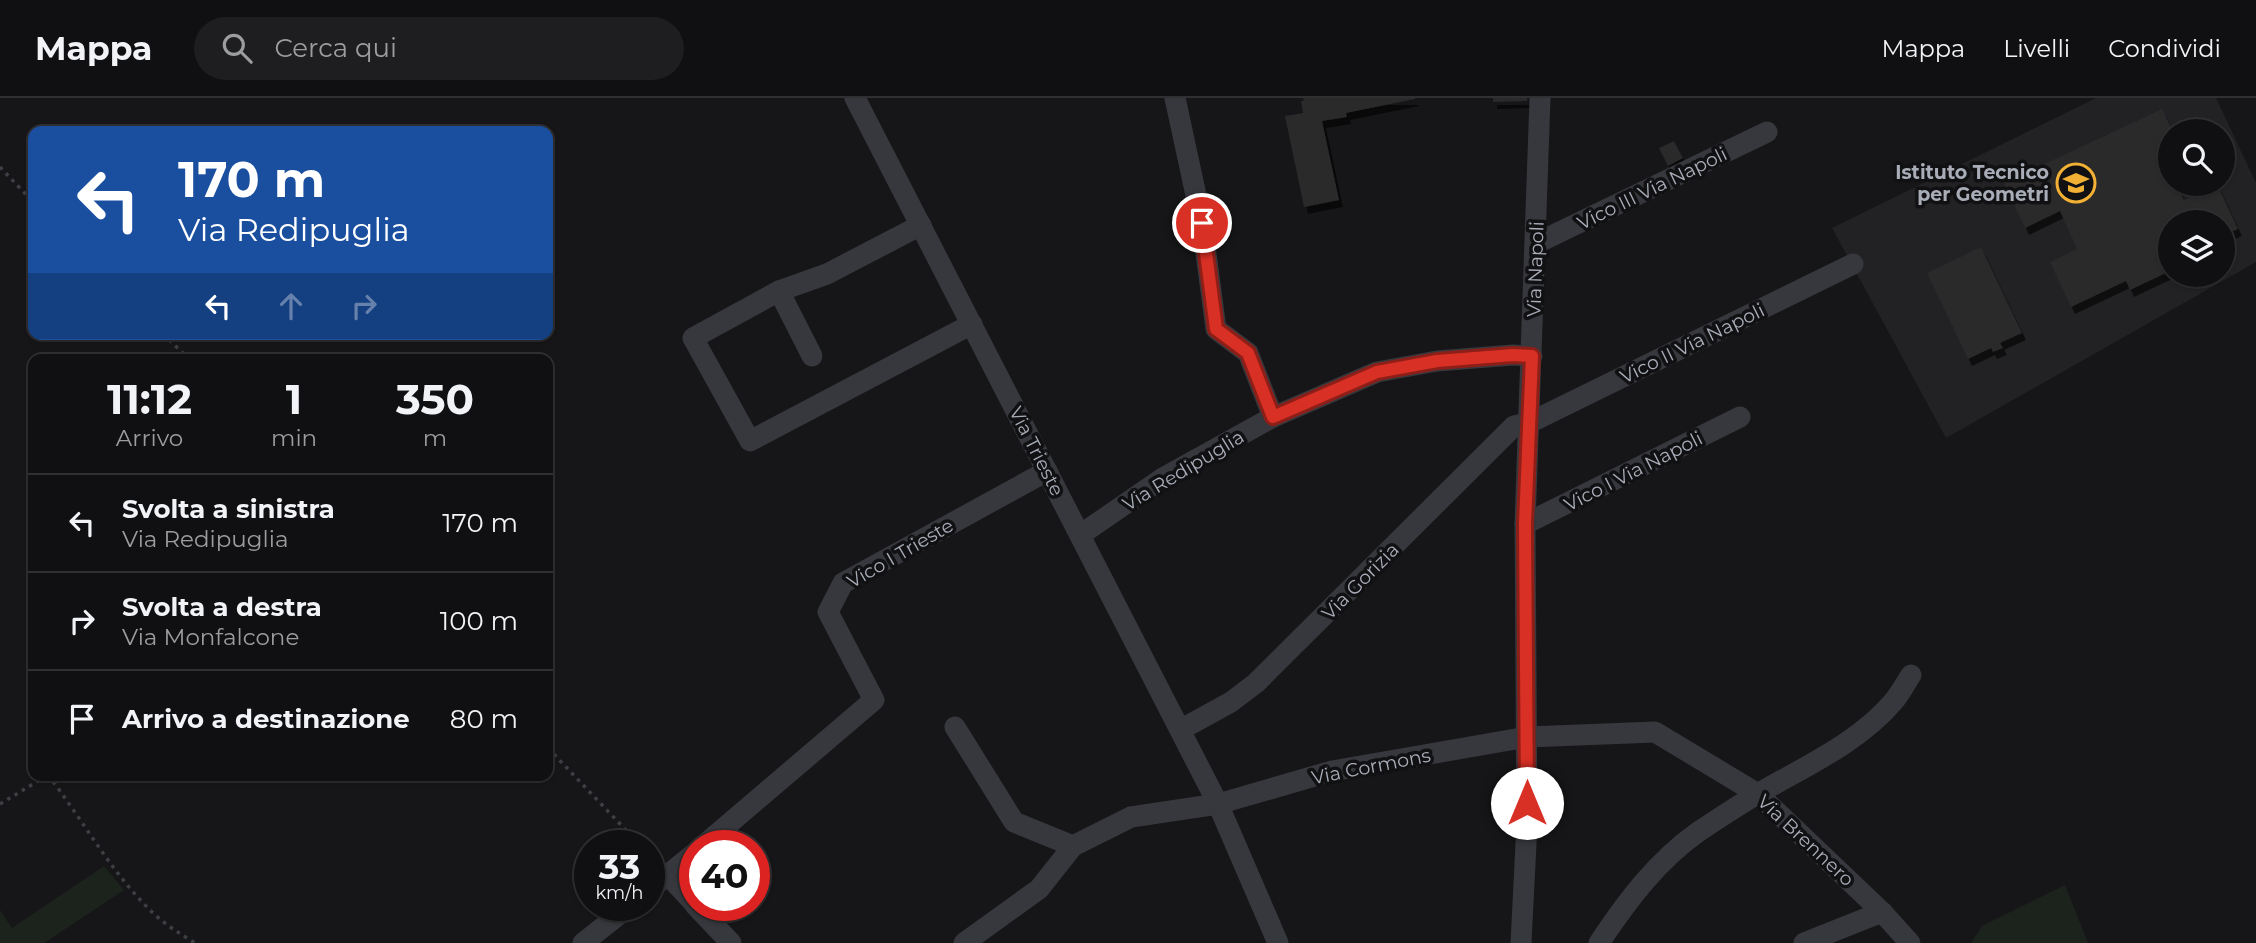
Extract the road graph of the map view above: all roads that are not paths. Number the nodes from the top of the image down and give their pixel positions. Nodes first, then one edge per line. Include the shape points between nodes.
1 (855, 98) edge
2 (1175, 98) edge
3 (1540, 98) edge
4 (1767, 132) dead end
5 (921, 225) junction
6 (1537, 243) junction
7 (1853, 264) dead end
8 (779, 291) junction
9 (972, 324) junction
10 (812, 356) dead end
11 (1532, 356) junction
12 (1273, 417) junction
13 (1740, 417) dead end
14 (1531, 422) junction
15 (1047, 471) junction
16 (1525, 524) junction
17 (1080, 535) junction
18 (1911, 675) dead end
19 (955, 727) dead end
20 (1180, 730) junction
21 (1527, 737) junction
22 (1758, 794) junction
23 (1218, 804) junction
24 (722, 830) edge
25 (1073, 846) junction
26 (679, 866) edge
27 (668, 875) junction
28 (665, 877) edge
29 (679, 887) edge
30 (1882, 912) junction
31 (611, 921) edge
32 (711, 921) edge
33 (583, 943) edge
34 (731, 943) edge
35 (964, 943) edge
36 (1278, 943) edge
37 (1521, 943) edge
38 (1599, 943) edge
39 (1804, 943) edge
40 (1910, 943) edge

1 - 5 street, Via Trieste
2 - 12 street via 1202,223 1216,329 1248,353
3 - 6 street, Via Napoli
4 - 6 street, Vico III Via Napoli
5 - 8 street via 827,274
5 - 9 street, Via Trieste
6 - 11 street, Via Napoli
7 - 14 street, Vico II Via Napoli
8 - 9 street via 693,338 750,441
8 - 10 street
9 - 15 street, Via Trieste
11 - 12 street, Via Redipuglia via 1437,361 1377,372
11 - 14 street, Via Napoli
12 - 17 street, Via Redipuglia via 1163,478
13 - 16 street, Vico I Via Napoli
14 - 16 street, Via Napoli
14 - 20 street, Via Gorizia via 1514,426 1256,682 1231,702
15 - 17 street, Via Trieste
15 - 24 street, Vico I Trieste via 843,583 828,612 874,700
16 - 21 street, Via Napoli
17 - 20 street, Via Trieste
18 - 22 street via 1894,701 1870,724
19 - 25 street via 1014,822
20 - 23 street, Via Trieste
21 - 22 street, Via Brennero via 1656,732
21 - 23 street, Via Cormons via 1332,771
21 - 37 street, Via Napoli
22 - 30 street, Via Brennero
22 - 38 street via 1696,834 1657,867
23 - 25 street, Via Cormons via 1132,817
23 - 36 street, Via Trieste
25 - 35 street via 1039,889
26 - 27 street
27 - 28 street
27 - 29 street
30 - 39 street
30 - 40 street, Via Brennero
31 - 33 street
32 - 34 street

